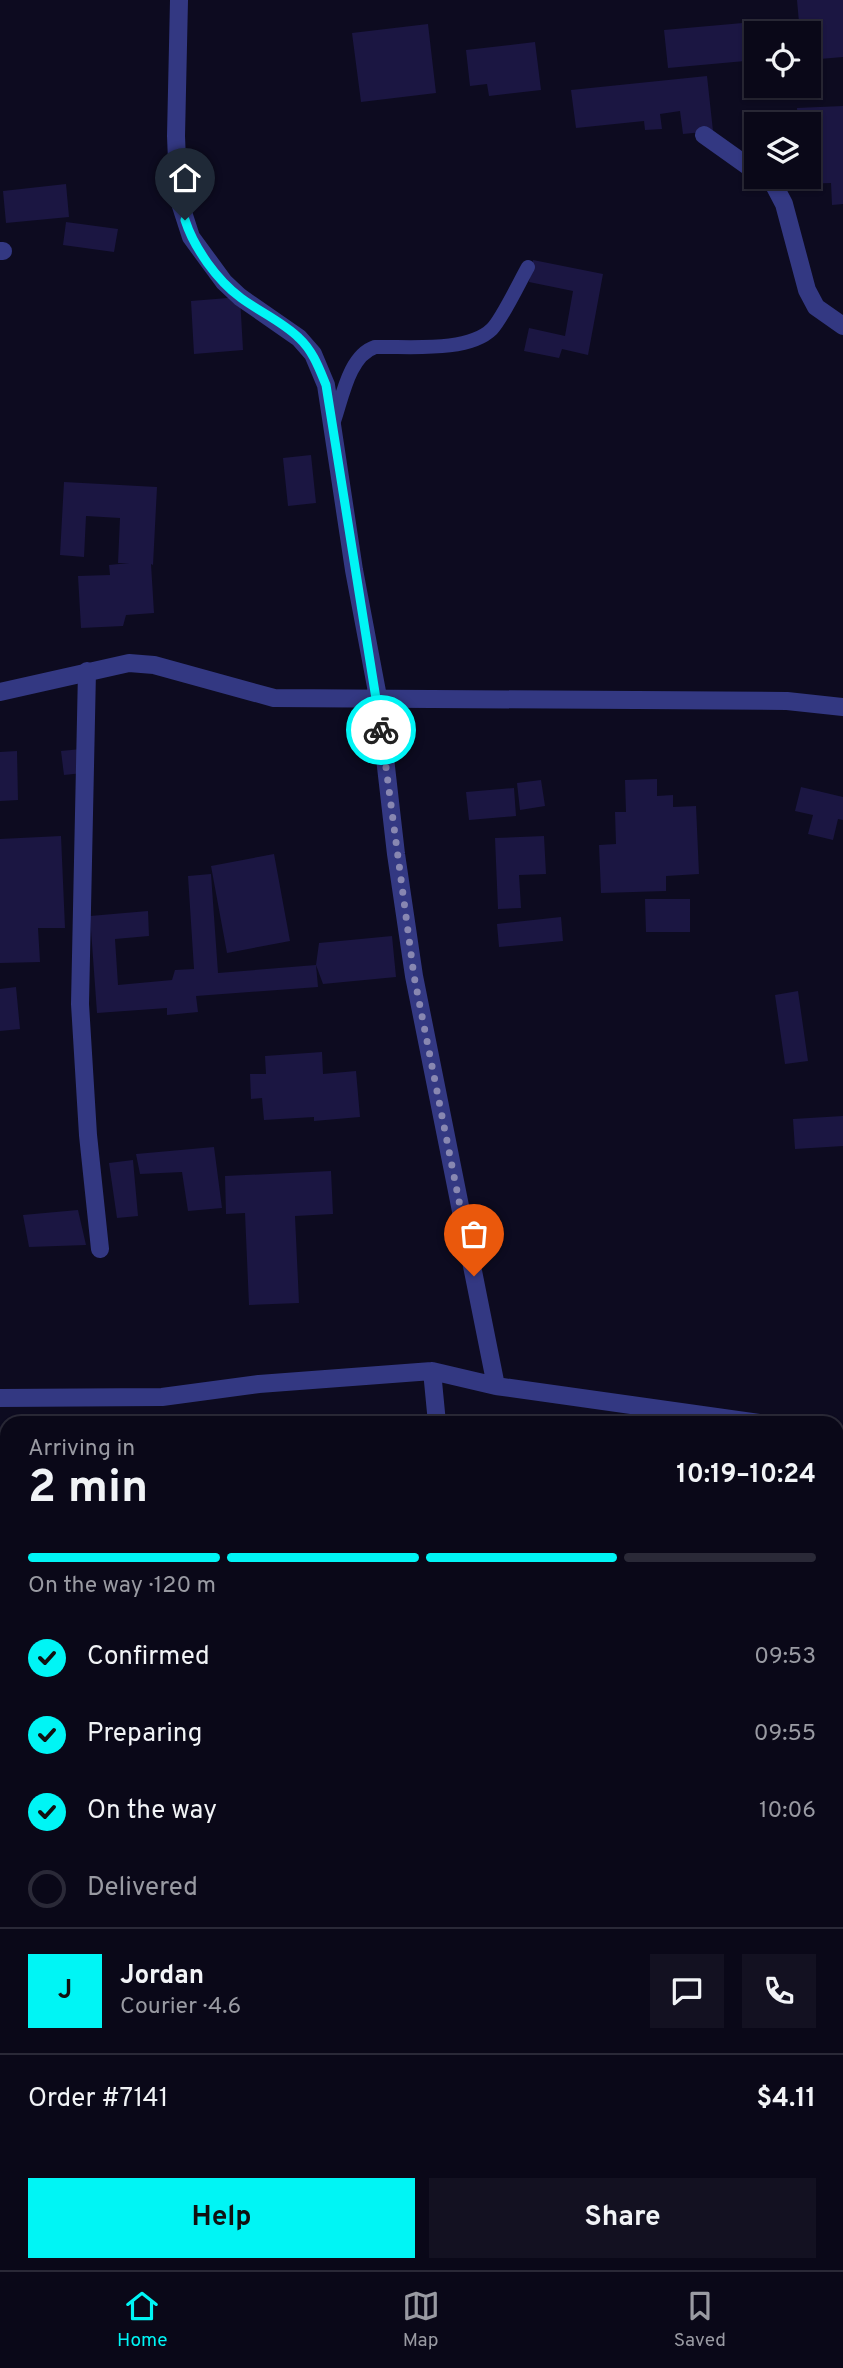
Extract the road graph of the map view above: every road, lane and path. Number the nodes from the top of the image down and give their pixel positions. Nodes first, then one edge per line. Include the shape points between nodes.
1 (179, 0) edge
2 (704, 135) dead end
3 (744, 163) edge
4 (776, 189) edge
5 (528, 267) dead end
6 (843, 326) edge
7 (333, 424) junction
8 (87, 671) junction
9 (0, 692) edge
10 (377, 697) junction
11 (843, 707) edge
12 (100, 1249) dead end
13 (432, 1371) junction
14 (496, 1386) junction
15 (0, 1398) edge
16 (436, 1416) edge
17 (709, 1416) edge

1 - 7 street via 178,184 191,237 223,282 299,338 313,354 326,385
2 - 3 street
4 - 6 street via 807,290 816,307
5 - 7 lane via 493,328 474,341 366,350 352,372
7 - 10 street
8 - 9 street
8 - 10 street via 129,663 154,665 274,698
8 - 12 street via 80,1004
10 - 11 street via 788,701
10 - 14 street via 414,976
13 - 14 street
13 - 15 street via 259,1384 162,1397
13 - 16 street
14 - 17 street

